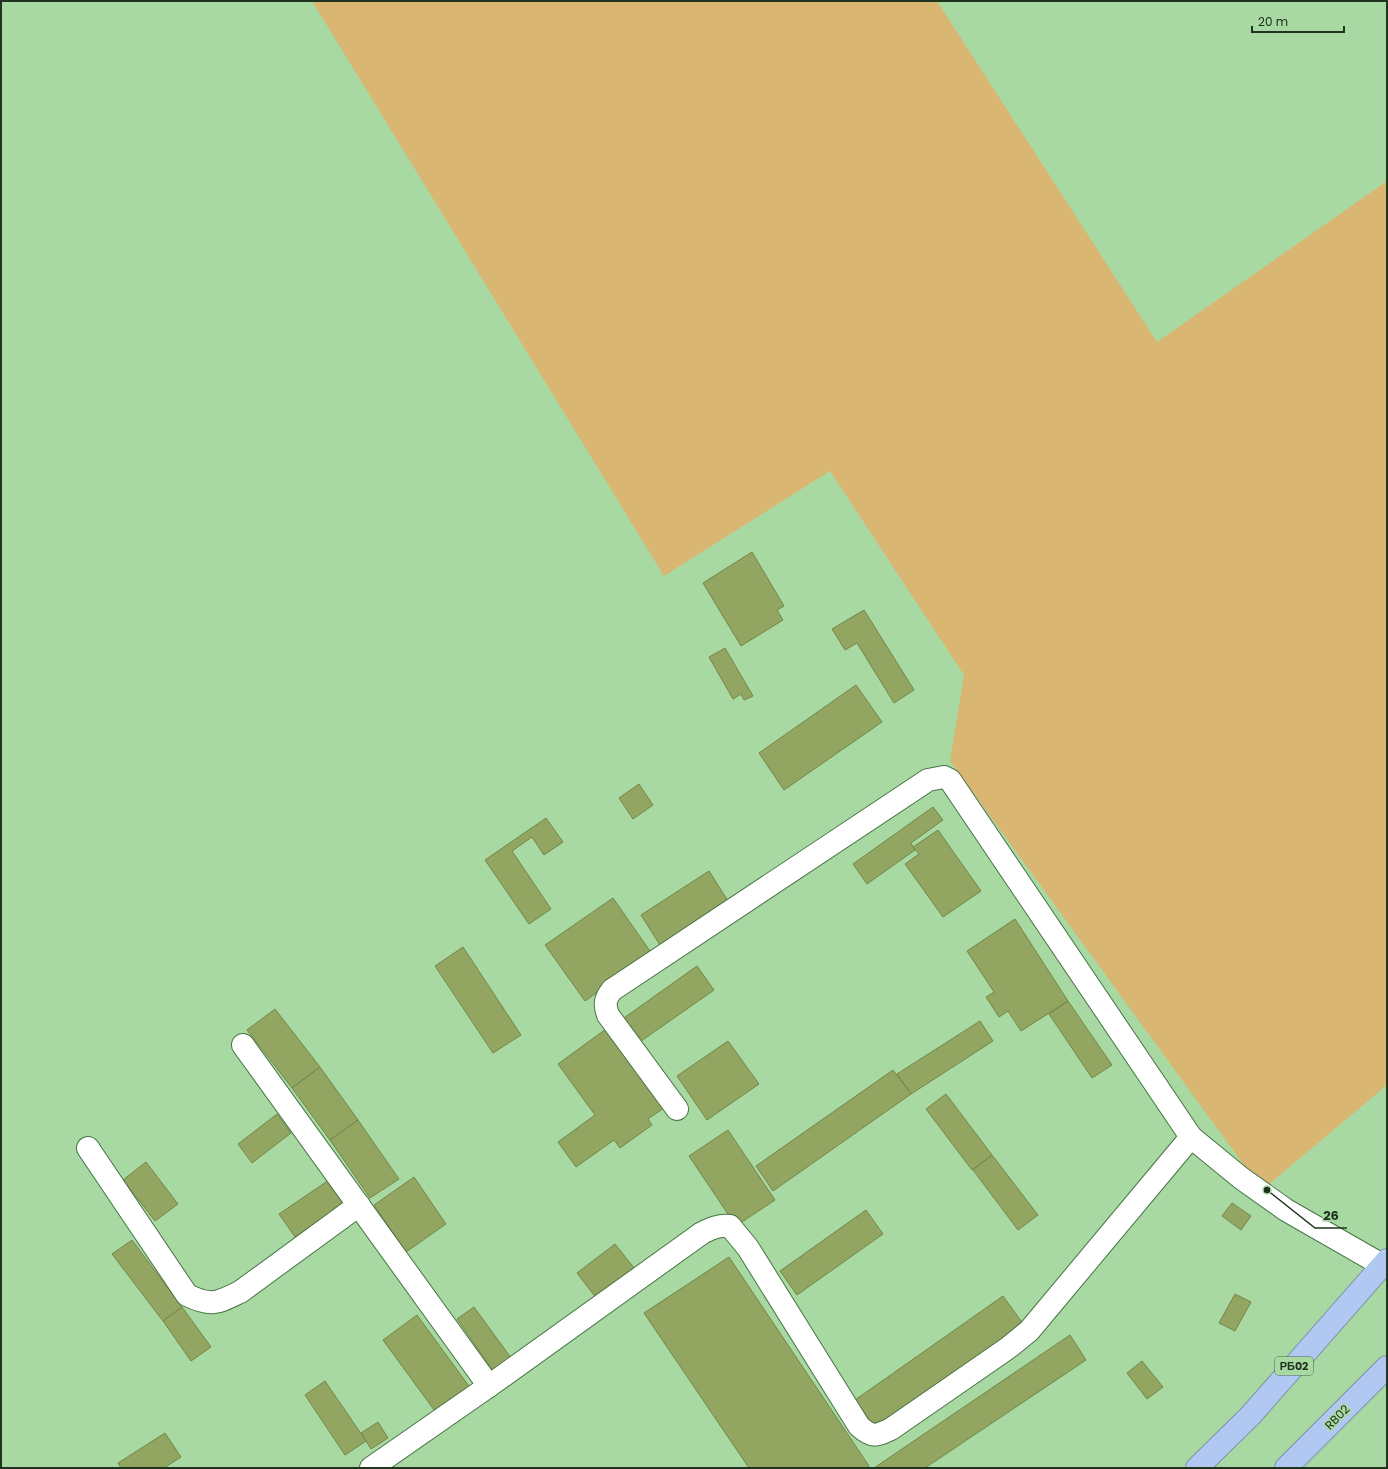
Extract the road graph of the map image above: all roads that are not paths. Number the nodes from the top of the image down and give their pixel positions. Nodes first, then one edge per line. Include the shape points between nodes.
1 (243, 1045) dead end
2 (677, 1110) dead end
3 (1191, 1137) junction
4 (88, 1148) dead end
5 (359, 1205) junction
6 (1385, 1262) edge
7 (1387, 1367) edge
8 (489, 1386) junction
9 (371, 1468) edge
10 (1197, 1468) edge
11 (1286, 1468) edge

1 - 5 lane
2 - 3 lane via 608,1015 606,997 612,990 928,780 944,776 950,780
3 - 6 lane via 1241,1178 1286,1210
3 - 8 lane via 1029,1330 1008,1348 898,1424 877,1435 867,1434 859,1426 748,1248 730,1226 720,1226 702,1233
4 - 5 lane via 187,1295 200,1301 218,1303 240,1292
5 - 8 lane
6 - 10 highway, РБ02 via 1251,1416
7 - 11 highway, RB02
8 - 9 lane

